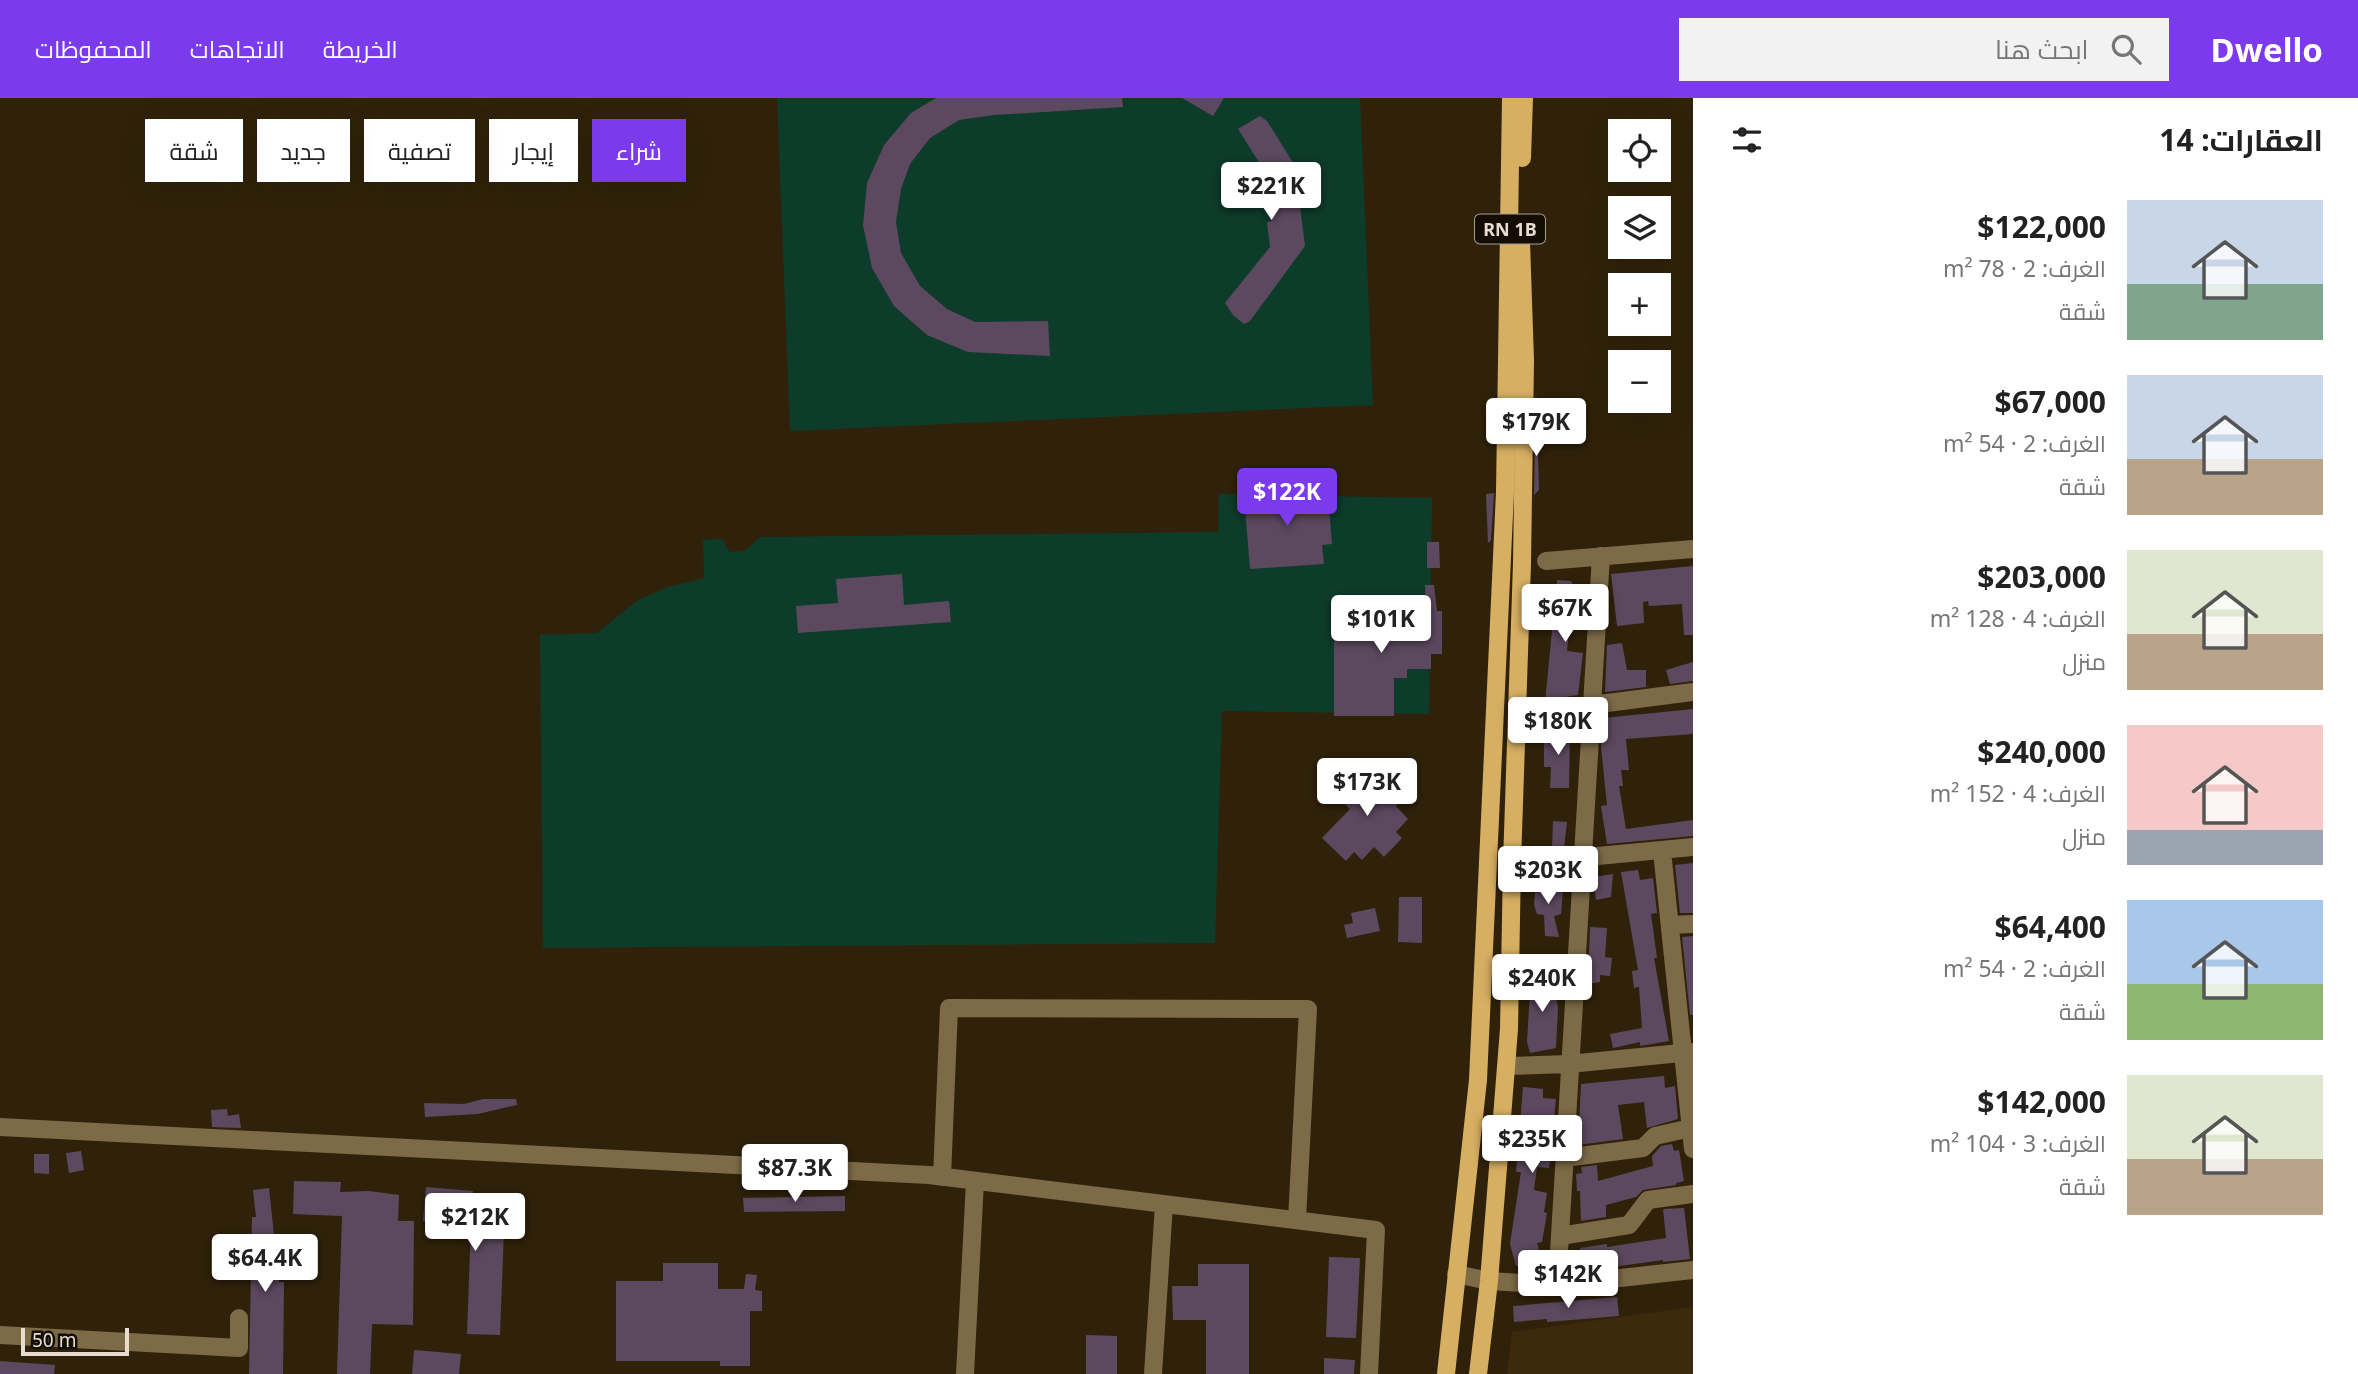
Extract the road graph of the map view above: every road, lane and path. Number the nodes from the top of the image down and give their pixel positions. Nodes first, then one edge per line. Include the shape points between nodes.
1 (1511, 98) edge
2 (1524, 98) edge
3 (1517, 360) junction
4 (1514, 492) junction
5 (1693, 550) edge
6 (1601, 556) junction
7 (1546, 561) dead end
8 (1693, 692) edge
9 (1592, 705) junction
10 (1553, 710) dead end
11 (1693, 847) edge
12 (1662, 850) junction
13 (1583, 859) junction
14 (1545, 861) dead end
15 (1693, 924) edge
16 (1670, 925) junction
17 (1687, 1052) edge
18 (1569, 1064) junction
19 (1507, 1066) junction
20 (0, 1127) edge
21 (1691, 1128) junction
22 (1693, 1149) edge
23 (1564, 1158) junction
24 (942, 1177) junction
25 (975, 1181) junction
26 (1693, 1194) edge
27 (1164, 1204) junction
28 (1297, 1220) junction
29 (1559, 1236) junction
30 (1693, 1270) edge
31 (1456, 1274) junction
32 (1489, 1281) junction
33 (1557, 1285) junction
34 (239, 1318) dead end
35 (0, 1335) edge
36 (965, 1374) edge
37 (1153, 1374) edge
38 (1369, 1374) edge
39 (1446, 1374) edge
40 (1478, 1374) edge

1 - 3 main road, RN 1B
2 - 3 main road, RN 1B
3 - 4 main road, RN 1B
4 - 19 main road, RN 1B
4 - 31 main road, RN 1B via 1478,1080
5 - 6 street
6 - 7 street
6 - 9 street
8 - 9 street
9 - 10 street
9 - 13 street
11 - 12 street
12 - 13 street
12 - 16 street
13 - 14 street
13 - 18 street
15 - 16 street
16 - 17 street
17 - 18 street
17 - 21 street
18 - 19 street
18 - 23 street
19 - 32 main road, RN 1B
20 - 24 street
21 - 22 street
21 - 23 street via 1655,1136 1643,1149
23 - 29 street
24 - 25 street
24 - 28 street via 949,1008 1308,1009
25 - 27 street
25 - 36 street
26 - 29 street via 1648,1200 1629,1225
27 - 28 street
27 - 37 street
28 - 38 street via 1376,1230
29 - 33 street
30 - 33 street
31 - 32 street
31 - 39 main road, RN 1B
32 - 33 street
32 - 40 main road, RN 1B
34 - 35 street via 239,1348

